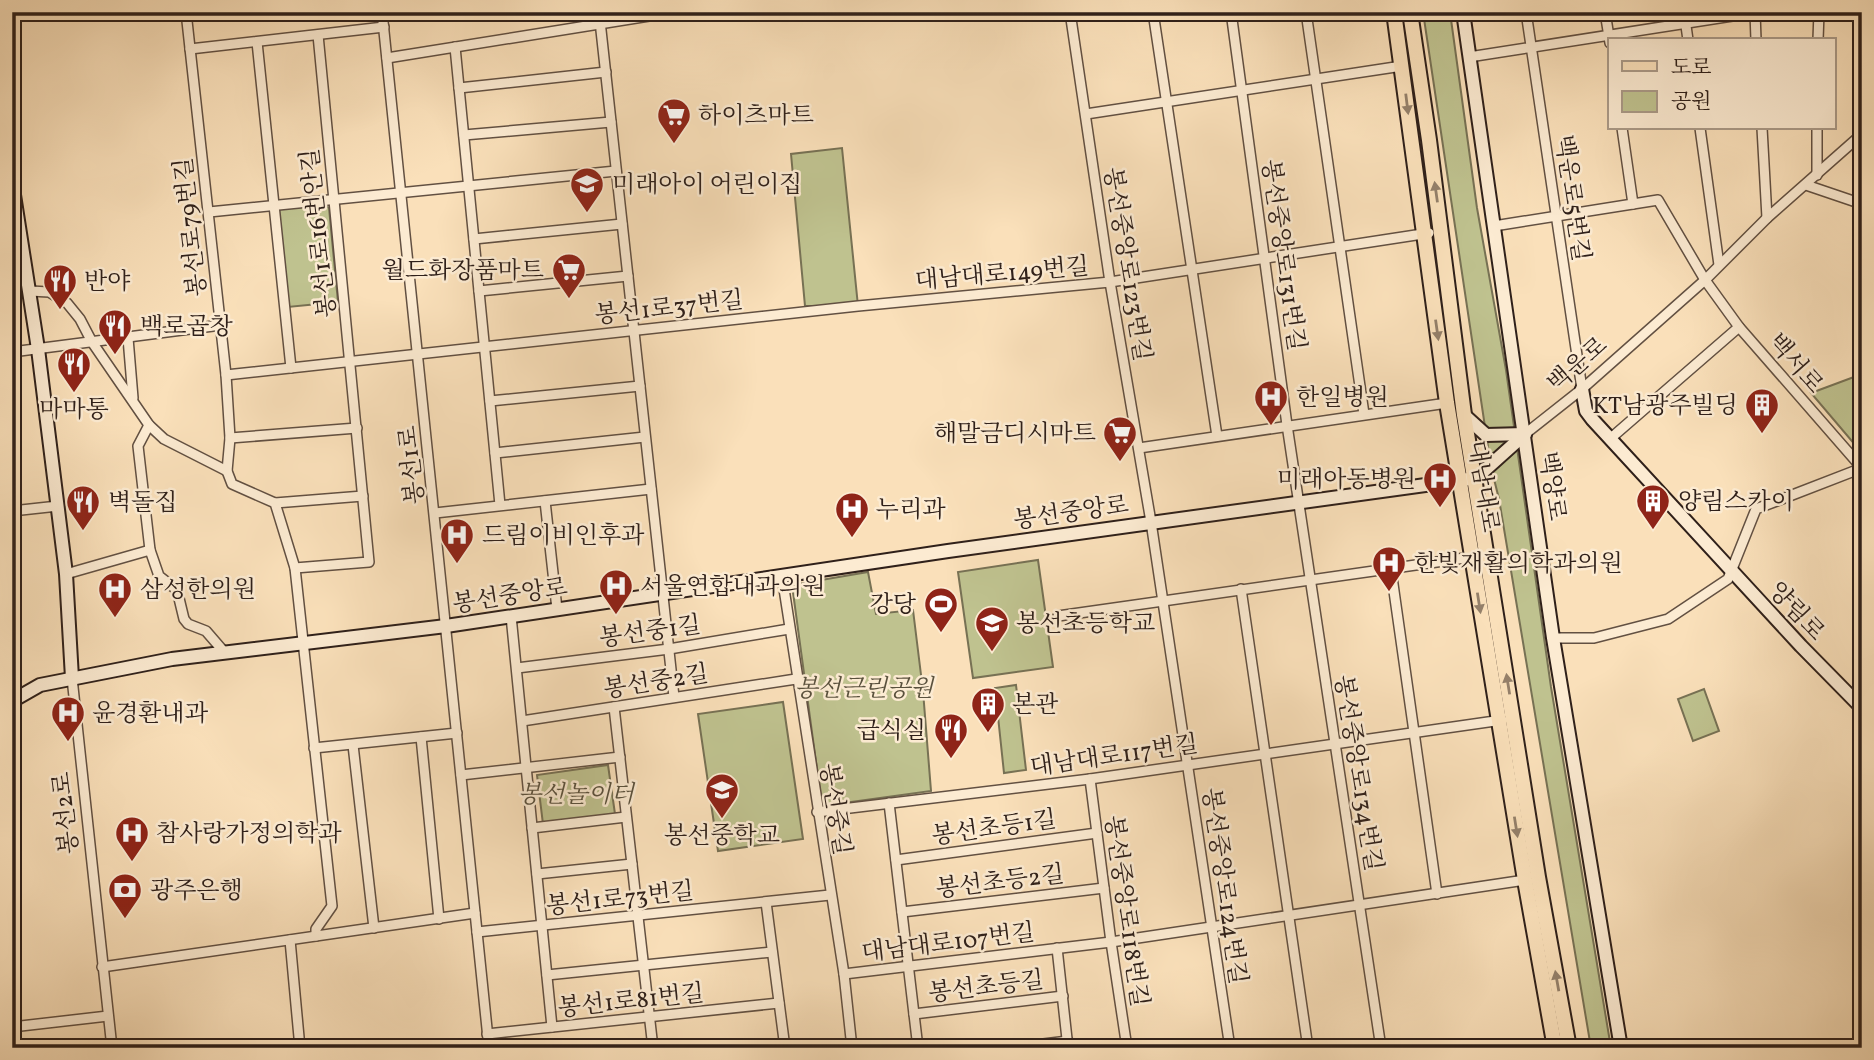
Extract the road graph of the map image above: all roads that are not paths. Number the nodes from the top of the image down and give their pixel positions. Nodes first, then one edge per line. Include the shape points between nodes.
1 (186, 12) edge
2 (382, 12) edge
3 (599, 12) edge
4 (674, 12) edge
5 (1070, 12) edge
6 (1231, 12) edge
7 (1306, 12) edge
8 (1394, 12) edge
9 (1410, 12) edge
10 (1462, 12) edge
11 (1526, 12) edge
12 (1605, 12) edge
13 (1684, 12) edge
14 (1756, 12) edge
15 (1819, 12) edge
16 (1154, 17) edge
17 (601, 23) junction
18 (1686, 23) junction
19 (384, 27) junction
20 (318, 35) junction
21 (1609, 38) edge
22 (1614, 38) edge
23 (1688, 38) edge
24 (1756, 38) edge
25 (1818, 38) edge
26 (1608, 39) edge
27 (257, 43) junction
28 (455, 47) junction
29 (1531, 47) junction
30 (190, 49) junction
31 (1469, 57) junction
32 (387, 58) junction
33 (1402, 66) junction
34 (606, 72) junction
35 (1316, 79) junction
36 (459, 88) junction
37 (1242, 89) junction
38 (1167, 101) junction
39 (1086, 114) junction
40 (611, 122) junction
41 (1622, 130) edge
42 (1700, 130) edge
43 (1762, 130) edge
44 (1817, 130) edge
45 (463, 132) junction
46 (1862, 134) edge
47 (616, 171) junction
48 (1817, 175) junction
49 (12, 182) edge
50 (1806, 185) junction
51 (469, 186) junction
52 (402, 193) junction
53 (333, 200) junction
54 (1633, 204) junction
55 (1862, 204) edge
56 (273, 205) junction
57 (209, 212) junction
58 (1556, 216) junction
59 (1767, 218) junction
60 (622, 224) junction
61 (1494, 226) junction
62 (1441, 231) junction
63 (1424, 233) junction
64 (474, 240) junction
65 (1341, 248) junction
66 (18, 253) edge
67 (1265, 260) junction
68 (1719, 265) junction
69 (1191, 271) junction
70 (628, 276) junction
71 (1704, 280) junction
72 (1110, 282) junction
73 (30, 291) junction
74 (479, 291) junction
75 (858, 306) joint
76 (220, 325) junction
77 (1739, 327) junction
78 (634, 330) junction
79 (128, 338) junction
80 (92, 342) junction
81 (485, 347) junction
82 (38, 349) junction
83 (12, 352) edge
84 (418, 354) junction
85 (350, 362) junction
86 (291, 368) junction
87 (226, 375) junction
88 (640, 386) junction
89 (1582, 389) junction
90 (133, 400) junction
91 (490, 401) junction
92 (1447, 402) junction
93 (1364, 414) junction
94 (1464, 415) junction
95 (149, 425) junction
96 (1287, 425) junction
97 (357, 428) junction
98 (1525, 434) junction
99 (1217, 436) junction
100 (645, 437) junction
101 (230, 438) junction
102 (1611, 438) junction
103 (1139, 448) junction
104 (495, 453) junction
105 (1862, 468) edge
106 (227, 471) junction
107 (1468, 479) junction
108 (651, 489) junction
109 (363, 496) junction
110 (545, 501) junction
111 (275, 503) junction
112 (1298, 503) junction
113 (500, 505) junction
114 (58, 506) junction
115 (12, 511) edge
116 (435, 513) junction
117 (1151, 522) junction
118 (150, 550) junction
119 (1472, 557) junction
120 (296, 568) junction
121 (1391, 570) junction
122 (1732, 571) junction
123 (66, 574) junction
124 (782, 576) junction
125 (1310, 581) junction
126 (1241, 589) junction
127 (663, 593) junction
128 (1163, 601) junction
129 (557, 609) junction
130 (511, 616) junction
131 (1058, 616) dead end
132 (446, 626) junction
133 (789, 629) junction
134 (1553, 638) junction
135 (304, 644) junction
136 (669, 649) junction
137 (225, 653) junction
138 (517, 668) junction
139 (72, 678) junction
140 (796, 678) junction
141 (674, 697) junction
142 (12, 701) edge
143 (614, 707) junction
144 (1862, 708) edge
145 (1514, 718) junction
146 (1498, 720) junction
147 (522, 721) junction
148 (457, 733) junction
149 (1415, 733) junction
150 (421, 737) junction
151 (1335, 744) junction
152 (354, 745) junction
153 (314, 748) junction
154 (1265, 754) junction
155 (620, 757) junction
156 (1187, 764) junction
157 (527, 768) junction
158 (461, 775) junction
159 (1090, 779) junction
160 (889, 803) junction
161 (817, 812) junction
162 (626, 817) junction
163 (532, 828) junction
164 (1097, 833) junction
165 (896, 860) junction
166 (632, 864) junction
167 (537, 874) junction
168 (1525, 880) junction
169 (1104, 888) junction
170 (1437, 894) junction
171 (830, 895) junction
172 (766, 902) junction
173 (1360, 905) junction
174 (902, 912) junction
175 (475, 914) junction
176 (638, 915) junction
177 (1289, 915) junction
178 (439, 919) junction
179 (542, 925) junction
180 (374, 928) junction
181 (1211, 928) junction
182 (477, 932) junction
183 (316, 936) junction
184 (290, 940) junction
185 (1111, 942) junction
186 (1058, 948) junction
187 (772, 952) junction
188 (643, 965) junction
189 (103, 967) junction
190 (908, 967) junction
191 (844, 974) junction
192 (547, 975) junction
193 (1063, 996) junction
194 (779, 1003) junction
195 (914, 1014) junction
196 (108, 1016) junction
197 (649, 1017) junction
198 (12, 1027) edge
199 (552, 1027) junction
200 (487, 1034) junction
201 (1068, 1044) edge
202 (1559, 1047) edge
203 (112, 1048) edge
204 (300, 1048) edge
205 (489, 1048) edge
206 (653, 1048) edge
207 (785, 1048) edge
208 (852, 1048) edge
209 (918, 1048) edge
210 (1011, 1048) edge
211 (1127, 1048) edge
212 (1230, 1048) edge
213 (1308, 1048) edge
214 (1381, 1048) edge
215 (1539, 1048) edge
216 (1621, 1048) edge

1 - 30 street, 봉선로79번길
2 - 19 street, 봉선1로
3 - 17 street
4 - 17 street
5 - 39 street, 봉선중앙로123번길
6 - 37 street, 봉선중앙로131번길
7 - 35 street
8 - 33 main road, 대남대로
62 -> 9 main road, 대남대로
10 - 31 street, 백양로
11 - 29 street, 백운로5번길
12 - 21 street
13 - 18 street
14 - 18 street
14 - 24 street
15 - 25 street
16 - 38 street
17 - 28 street
17 - 34 street
18 - 22 street
18 - 23 street
19 - 20 street
19 - 32 street, 봉선1로
20 - 27 street
20 - 53 street, 봉선1로16번안길
26 - 29 street
27 - 30 street
27 - 56 street
28 - 32 street
28 - 36 street
29 - 31 street
29 - 58 street, 백운로5번길
30 - 57 street, 봉선로79번길
31 - 61 street, 백양로
32 - 52 street, 봉선1로
33 - 35 street
33 -> 63 main road, 대남대로
34 - 36 street
34 - 40 street
35 - 37 street
35 - 65 street
36 - 45 street
37 - 38 street
37 - 67 street, 봉선중앙로131번길
38 - 39 street
38 - 69 street
39 - 72 street, 봉선중앙로123번길
40 - 45 street
40 - 47 street
41 - 54 street
42 - 68 street
43 - 59 street
44 - 48 street
45 - 51 street
46 - 48 street, 백운로
47 - 51 street
47 - 60 street
48 - 50 street, 백운로
49 - 66 street, 봉선2로
50 - 55 street
50 - 59 street, 백운로
51 - 52 street
51 - 64 street
52 - 53 street
52 - 84 street, 봉선1로
53 - 56 street
53 - 85 street, 봉선1로16번안길
54 - 58 street
54 - 71 street via 1658,200
56 - 57 street
56 - 86 street
57 - 76 street, 봉선로79번길
58 - 61 street
58 - 89 street, 백운로5번길
59 - 68 street, 백운로
60 - 64 street
60 - 70 street
61 - 98 street, 백양로
62 - 63 street, 대남대로149번길
62 - 94 main road, 대남대로
63 - 65 street, 대남대로149번길
63 -> 92 main road, 대남대로
64 - 74 street
65 - 67 street, 대남대로149번길
65 - 93 street
66 - 73 street, 봉선2로
67 - 69 street, 대남대로149번길
67 - 96 street, 봉선중앙로131번길
68 - 71 street, 백운로
69 - 72 street, 대남대로149번길
69 - 99 street
70 - 74 street
70 - 78 street
71 - 77 street, 백서로
71 - 89 street, 백운로
72 - 75 street, 대남대로149번길
72 - 103 street, 봉선중앙로123번길
73 - 80 street via 49,292 67,303
73 - 82 street, 봉선2로
74 - 81 street
75 - 78 street, 봉선1로37번길
76 - 79 street
76 - 87 street, 봉선로79번길
77 - 102 street
77 - 105 street, 백서로
78 - 81 street, 봉선1로37번길
78 - 88 street
79 - 80 street
79 - 90 street
80 - 82 street
80 - 90 street
81 - 84 street, 봉선1로37번길
81 - 91 street
82 - 83 street
82 - 114 street, 봉선2로
84 - 85 street, 봉선1로37번길
84 - 116 street, 봉선1로
85 - 86 street, 봉선1로37번길
85 - 97 street, 봉선1로16번안길
86 - 87 street, 봉선1로37번길
87 - 101 street, 봉선로79번길
88 - 91 street
88 - 100 street
89 - 98 street, 백운로
89 - 102 street, 양림로 via 1586,411
90 - 95 street
91 - 104 street
92 - 93 street
92 - 107 main road, 대남대로
93 - 96 street
94 - 98 street, 대남대로 via 1486,435
94 - 107 main road, 대남대로
95 - 106 street via 164,439
95 - 118 street via 138,446
96 - 99 street
96 - 112 street, 봉선중앙로131번길
97 - 101 street
97 - 109 street, 봉선1로16번안길
98 - 107 street, 백운로
98 - 134 street, 백양로
99 - 103 street
100 - 104 street
100 - 108 street
101 - 106 street, 봉선로79번길
102 - 122 street, 양림로
103 - 117 street, 봉선중앙로123번길
104 - 113 street
105 - 122 street, 백서로 via 1756,509
106 - 111 street via 232,484
107 - 112 street, 봉선중앙로
107 - 119 main road, 대남대로
145 -> 107 main road, 대남대로
108 - 110 street
108 - 127 street
109 - 111 street
109 - 120 street, 봉선1로16번안길 via 369,562
110 - 113 street
110 - 129 street
111 - 120 street
112 - 117 street, 봉선중앙로
112 - 125 street, 봉선중앙로134번길
113 - 116 street
114 - 115 street
114 - 123 street, 봉선2로
116 - 132 street, 봉선1로
117 - 124 street, 봉선중앙로
117 - 128 street, 봉선중앙로124번길
118 - 123 street
118 - 137 street via 159,576 177,590 184,619 206,631
119 - 121 street
119 -> 146 main road, 대남대로
120 - 135 street
121 - 125 street
121 - 149 street
122 - 134 street via 1728,579 1657,624 1594,638
122 - 144 street, 양림로
123 - 139 street, 봉선2로
124 - 127 street, 봉선중앙로
124 - 133 street, 봉선중길
125 - 126 street
125 - 151 street, 봉선중앙로134번길
126 - 128 street
126 - 154 street
127 - 129 street, 봉선중앙로
127 - 136 street
128 - 131 street
128 - 156 street, 봉선중앙로124번길
129 - 130 street, 봉선중앙로
130 - 132 street, 봉선중앙로
130 - 138 street
132 - 135 street, 봉선중앙로
132 - 148 street, 봉선1로
133 - 136 street, 봉선중1길
133 - 140 street, 봉선중길
134 - 216 street, 백양로
135 - 137 street, 봉선중앙로
135 - 153 street
136 - 138 street, 봉선중1길
136 - 141 street
137 - 139 street, 봉선중앙로
138 - 147 street
139 - 142 street, 봉선중앙로 via 40,685
139 - 189 street, 봉선2로
140 - 141 street, 봉선중2길
140 - 161 street, 봉선중길
141 - 143 street, 봉선중2길
143 - 147 street, 봉선중2길
143 - 155 street
145 - 146 street, 대남대로117번길
202 -> 145 main road, 대남대로
146 - 149 street, 대남대로117번길
146 -> 168 main road, 대남대로
147 - 157 street
148 - 150 street
148 - 158 street, 봉선1로
149 - 151 street, 대남대로117번길
149 - 170 street
150 - 152 street
150 - 178 street
151 - 154 street, 대남대로117번길
151 - 173 street, 봉선중앙로134번길
152 - 153 street
152 - 180 street
153 - 183 street via 332,906
154 - 156 street, 대남대로117번길
154 - 177 street
155 - 157 street
155 - 162 street
156 - 159 street, 대남대로117번길
156 - 181 street, 봉선중앙로124번길
157 - 158 street
157 - 163 street
158 - 175 street, 봉선1로
159 - 160 street, 대남대로117번길
159 - 164 street, 봉선중앙로118번길
160 - 161 street, 대남대로117번길
160 - 165 street, 봉선초등길
161 - 171 street, 봉선중길
162 - 163 street
162 - 166 street
163 - 167 street
164 - 165 street, 봉선초등1길
164 - 169 street, 봉선중앙로118번길
165 - 174 street, 봉선초등길
166 - 167 street
166 - 176 street
167 - 179 street
168 - 170 street, 대남대로107번길
168 - 202 main road, 대남대로
169 - 174 street, 봉선초등2길
169 - 185 street, 봉선중앙로118번길
170 - 173 street, 대남대로107번길
171 - 172 street, 봉선1로73번길
171 - 191 street, 봉선중길
172 - 176 street, 봉선1로73번길
172 - 187 street
173 - 177 street, 대남대로107번길
173 - 214 street, 봉선중앙로134번길
174 - 190 street, 봉선초등길
175 - 178 street
175 - 182 street, 봉선1로
176 - 179 street, 봉선1로73번길
176 - 188 street
177 - 181 street, 대남대로107번길
177 - 213 street
178 - 180 street
179 - 182 street, 봉선1로73번길
179 - 192 street
180 - 183 street
181 - 185 street, 대남대로107번길
181 - 212 street, 봉선중앙로124번길
182 - 200 street, 봉선1로
183 - 184 street
184 - 189 street
184 - 204 street
185 - 186 street, 대남대로107번길
185 - 211 street, 봉선중앙로118번길
186 - 190 street, 대남대로107번길
186 - 193 street, 대남대로107번길
187 - 188 street
187 - 194 street
188 - 192 street
188 - 197 street
189 - 196 street, 봉선2로
190 - 191 street, 대남대로107번길
190 - 195 street, 봉선초등길
191 - 208 street, 봉선중길
192 - 199 street
193 - 195 street, 봉선초등길
193 - 201 street, 대남대로107번길
194 - 197 street, 봉선1로81번길
194 - 207 street
195 - 209 street, 봉선초등길
196 - 198 street
196 - 203 street, 봉선2로
197 - 199 street, 봉선1로81번길
197 - 206 street
199 - 200 street, 봉선1로81번길
200 - 205 street, 봉선1로
201 - 210 street
202 - 215 street

